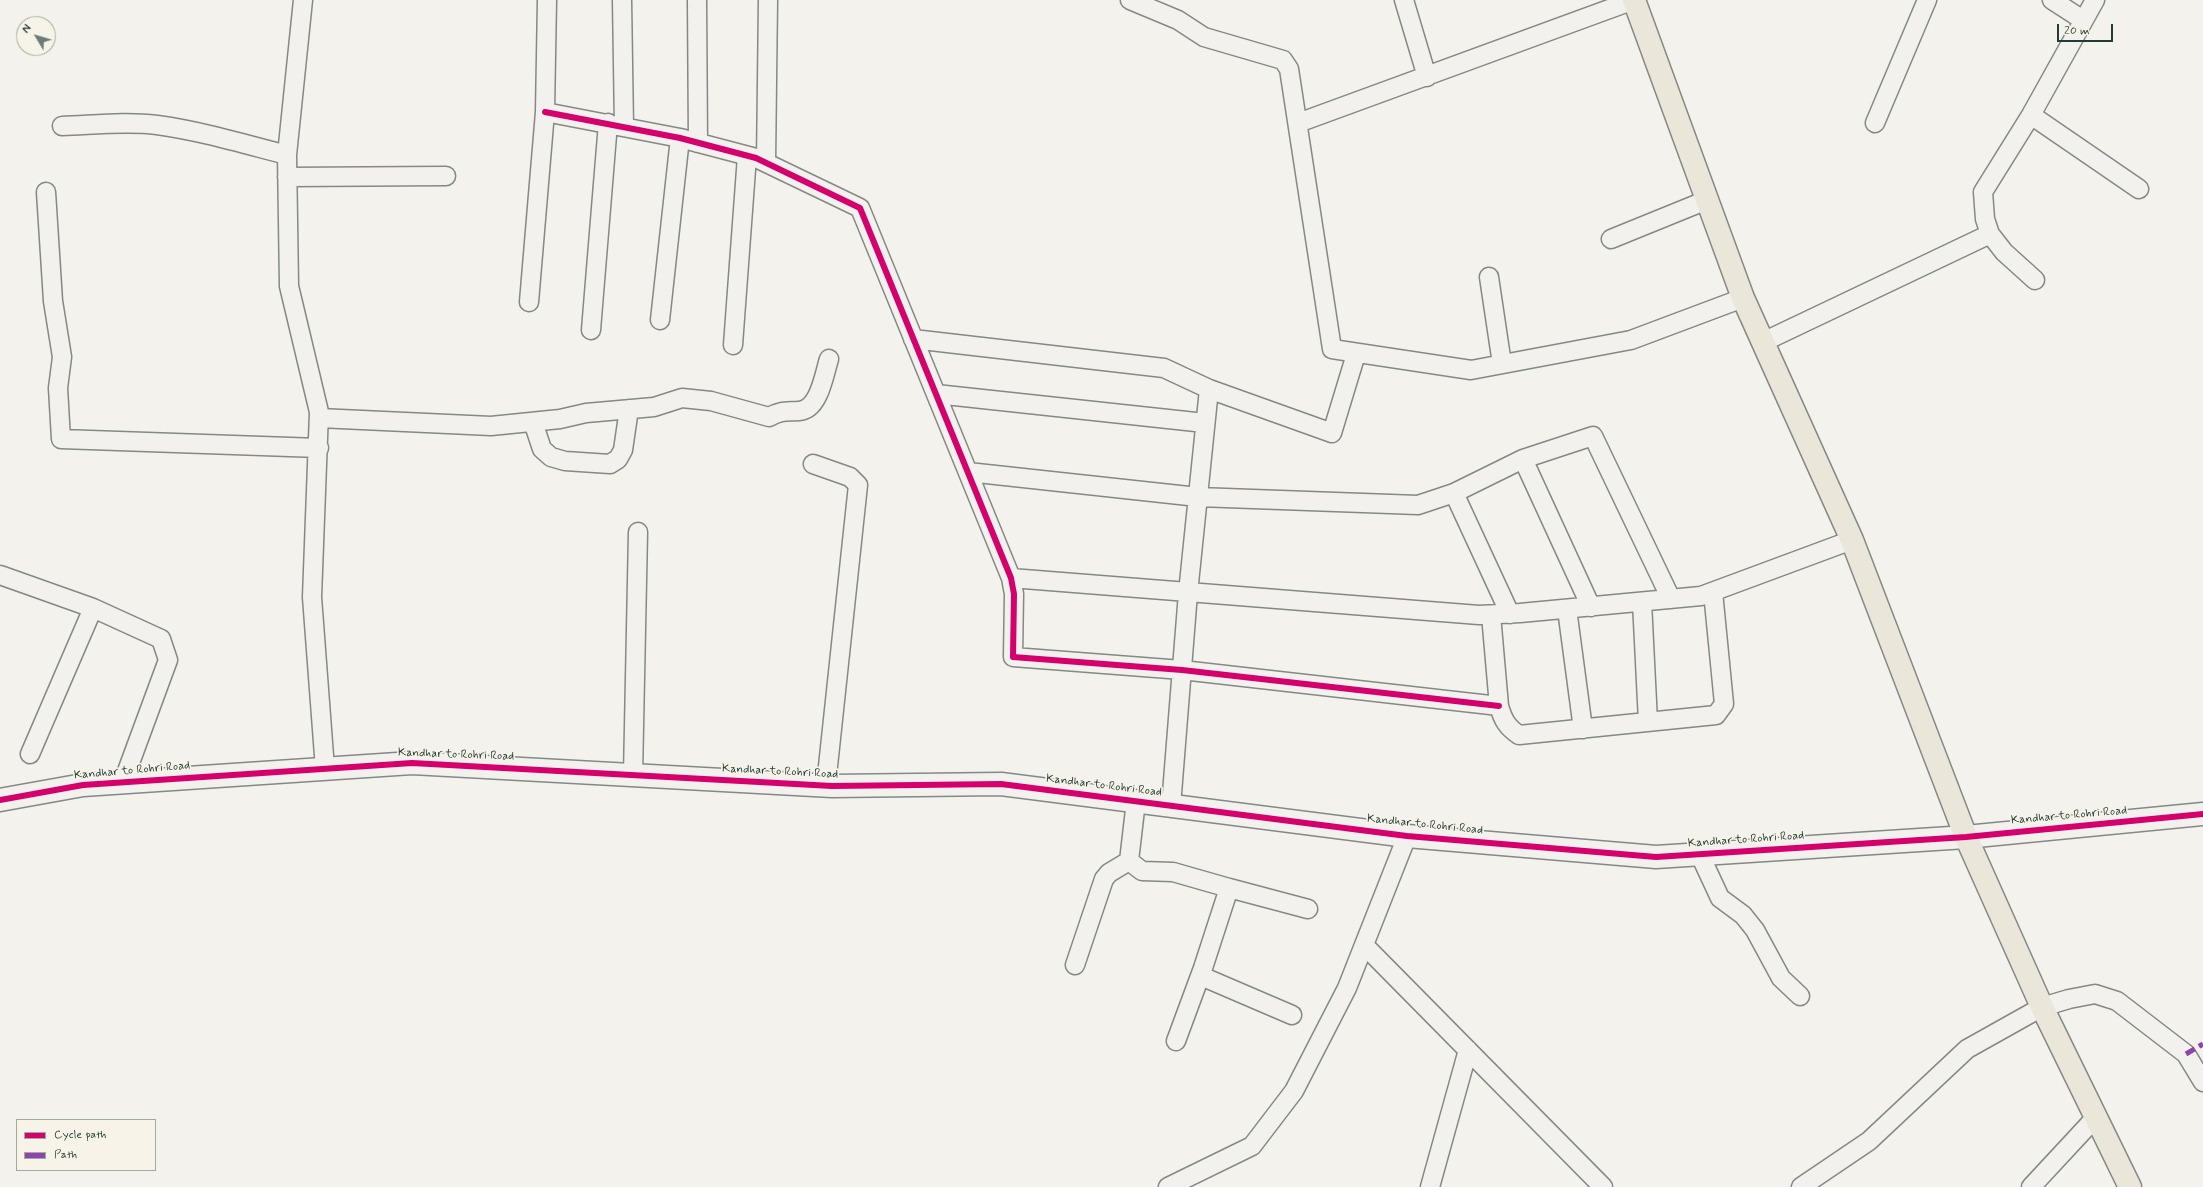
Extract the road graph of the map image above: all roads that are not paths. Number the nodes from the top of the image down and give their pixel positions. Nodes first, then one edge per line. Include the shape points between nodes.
1 (303, 0) edge
2 (547, 0) edge
3 (622, 0) edge
4 (697, 0) edge
5 (768, 0) edge
6 (1130, 0) edge
7 (1404, 0) edge
8 (1634, 0) edge
9 (1927, 0) edge
10 (2052, 0) edge
11 (2095, 0) edge
12 (2083, 20) junction
13 (1427, 77) junction
14 (545, 112) junction
15 (2031, 115) junction
16 (1298, 123) junction
17 (1875, 123) dead end
18 (616, 125) junction
19 (62, 126) dead end
20 (680, 138) junction
21 (698, 143) junction
22 (287, 155) junction
23 (747, 156) junction
24 (766, 163) junction
25 (446, 176) dead end
26 (287, 177) junction
27 (2139, 189) dead end
28 (46, 192) dead end
29 (1707, 200) junction
30 (1990, 234) junction
31 (1611, 239) dead end
32 (1489, 277) dead end
33 (2035, 280) dead end
34 (1744, 298) junction
35 (529, 302) dead end
36 (660, 320) dead end
37 (591, 330) dead end
38 (914, 339) junction
39 (1763, 342) junction
40 (733, 345) dead end
41 (1356, 354) junction
42 (829, 360) dead end
43 (1502, 364) junction
44 (1209, 389) junction
45 (936, 394) junction
46 (629, 409) junction
47 (319, 418) junction
48 (533, 422) junction
49 (1206, 423) junction
50 (318, 448) junction
51 (1523, 459) junction
52 (813, 464) dead end
53 (968, 472) junction
54 (1454, 493) junction
55 (1198, 497) junction
56 (638, 532) dead end
57 (1852, 540) junction
58 (1, 577) edge
59 (1010, 578) junction
60 (1713, 592) junction
61 (1188, 593) junction
62 (1672, 599) junction
63 (1642, 602) junction
64 (1591, 607) junction
65 (93, 608) junction
66 (1567, 609) junction
67 (1510, 614) junction
68 (1491, 615) junction
69 (1182, 670) junction
70 (1499, 706) junction
71 (1648, 722) junction
72 (1582, 729) junction
73 (30, 754) dead end
74 (325, 769) junction
75 (633, 775) junction
76 (123, 782) junction
77 (826, 785) junction
78 (0, 800) edge
79 (1136, 801) junction
80 (1171, 806) junction
81 (2203, 814) edge
82 (1407, 836) junction
83 (1966, 837) junction
84 (1700, 854) junction
85 (1128, 861) junction
86 (1228, 888) junction
87 (1308, 909) dead end
88 (1364, 945) junction
89 (1075, 965) dead end
90 (1200, 976) junction
91 (1800, 996) dead end
92 (2042, 1007) junction
93 (1292, 1015) dead end
94 (1176, 1041) dead end
95 (1468, 1050) junction
96 (2203, 1082) edge
97 (2096, 1117) junction
98 (1846, 1158) junction
99 (1434, 1184) edge
100 (1168, 1187) edge
101 (1603, 1187) edge
102 (1801, 1187) edge
103 (1824, 1187) edge
104 (2031, 1187) edge
105 (2130, 1187) edge

1 - 22 street
2 - 14 street
3 - 18 street
4 - 21 street
5 - 24 street
6 - 16 street via 1178,20 1204,37 1283,60 1289,68
7 - 13 street
8 - 13 street
8 - 29 main road
9 - 17 street
10 - 12 street
11 - 12 street
12 - 15 street
13 - 16 street
14 - 18 street
14 - 35 street
15 - 27 street
15 - 30 street via 1983,192 1985,219
16 - 41 street via 1332,349
18 - 20 street
18 - 37 street
19 - 22 street via 157,125
20 - 21 street
20 - 36 street
21 - 23 street
22 - 26 street
23 - 24 street
23 - 40 street
24 - 38 street via 860,208
25 - 26 street
26 - 47 street via 289,286
28 - 50 street via 53,301 62,357 58,388 61,439
29 - 31 street
29 - 34 main road
30 - 33 street via 2004,252
30 - 39 street
32 - 43 street
34 - 39 main road
34 - 43 street via 1631,340
38 - 44 street via 1164,368
38 - 45 street
39 - 57 main road
41 - 43 street via 1471,370
41 - 44 street via 1332,433
42 - 46 street via 815,401 810,408 801,411 780,411 769,417 710,401 682,398 654,407
44 - 49 street
45 - 49 street
45 - 53 street
46 - 48 street
46 - 48 street via 623,450 618,459 610,464 565,461 551,457 542,449
47 - 48 street via 491,426
47 - 50 street
49 - 55 street
50 - 74 street via 312,597
51 - 54 street
51 - 62 street via 1593,436
51 - 64 street
52 - 77 street via 850,477 858,485
53 - 55 street
53 - 59 street
54 - 55 street via 1418,505
54 - 67 street
55 - 61 street
56 - 75 street
57 - 60 street
57 - 83 main road
58 - 65 street
59 - 61 street
59 - 69 street via 1014,594 1013,657
60 - 62 street
60 - 71 street via 1724,704 1721,711 1716,715
61 - 68 street
61 - 69 street
62 - 63 street
63 - 64 street
63 - 71 street
64 - 66 street
65 - 73 street
65 - 76 street via 161,639 168,660
66 - 67 street
66 - 72 street
67 - 68 street
68 - 70 street
69 - 70 street
69 - 80 street
70 - 72 street via 1509,729 1519,735
71 - 72 street
74 - 75 street, Kandhar to Rohri Road via 412,763
74 - 76 street, Kandhar to Rohri Road
75 - 77 street, Kandhar to Rohri Road
76 - 78 street, Kandhar to Rohri Road via 83,785
77 - 79 street, Kandhar to Rohri Road via 1001,784
79 - 80 street, Kandhar to Rohri Road
79 - 85 street
80 - 82 street, Kandhar to Rohri Road
81 - 83 street, Kandhar to Rohri Road
82 - 84 street, Kandhar to Rohri Road via 1656,857
82 - 88 street
83 - 84 street, Kandhar to Rohri Road
83 - 92 main road
84 - 91 street via 1720,898 1743,915 1756,930 1781,978
85 - 86 street via 1142,871 1173,872
85 - 89 street via 1104,879
86 - 87 street
86 - 90 street
88 - 95 street
88 - 100 street via 1347,988 1294,1091 1252,1146
90 - 93 street
90 - 94 street
92 - 96 street via 2095,994 2117,1001 2186,1054
92 - 97 main road
92 - 98 street via 1967,1049 1869,1141
95 - 99 street
95 - 101 street
97 - 104 street
97 - 105 main road
98 - 102 street
98 - 103 street

